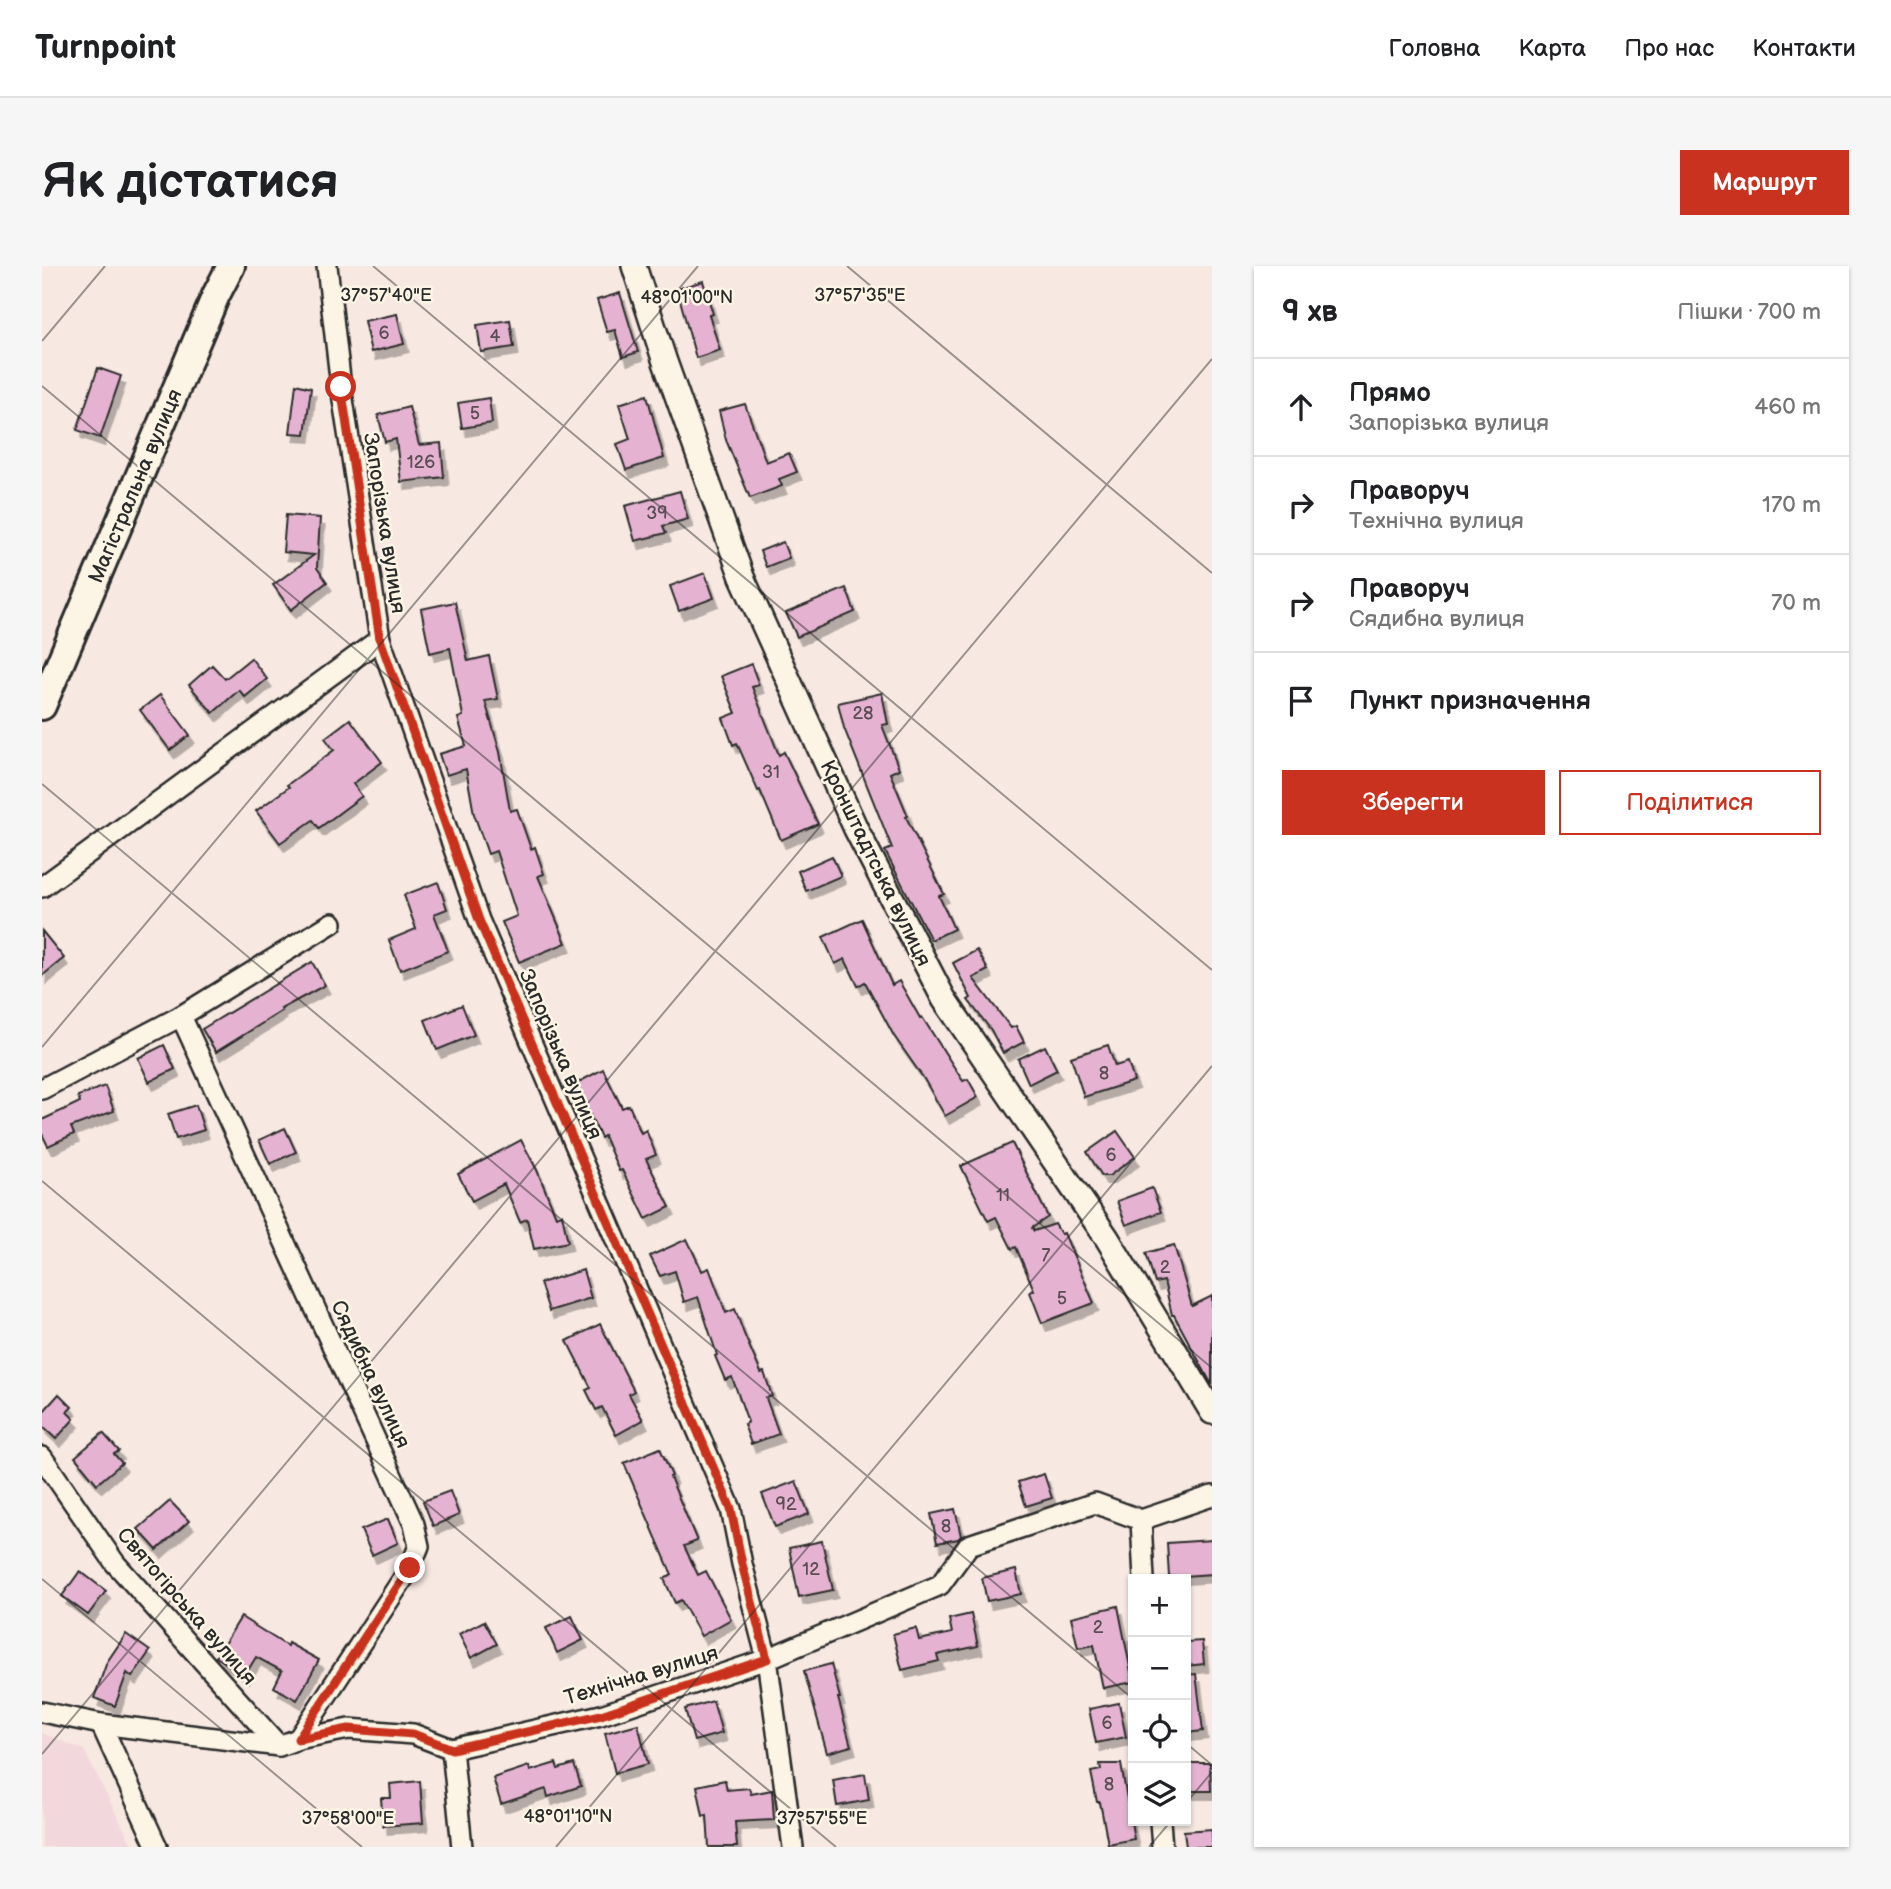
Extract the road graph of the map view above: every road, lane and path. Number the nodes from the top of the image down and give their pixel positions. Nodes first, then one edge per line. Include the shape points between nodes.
1 (231, 266) edge
2 (327, 266) edge
3 (634, 266) edge
4 (380, 639) junction
5 (42, 706) edge
6 (42, 887) edge
7 (332, 923) dead end
8 (181, 1016) junction
9 (42, 1089) edge
10 (1212, 1412) edge
11 (42, 1457) edge
12 (1212, 1496) edge
13 (1141, 1520) junction
14 (1144, 1574) edge
15 (767, 1659) junction
16 (42, 1712) edge
17 (100, 1724) junction
18 (289, 1742) junction
19 (452, 1749) junction
20 (1160, 1826) edge
21 (157, 1847) edge
22 (462, 1847) edge
23 (793, 1847) edge
24 (1162, 1847) edge

1 - 5 main road, Магістральна вулиця
2 - 4 street, Запорізька вулиця
3 - 10 street, Кронштадтська вулиця via 742,577 856,830 944,999 1107,1238
4 - 6 street
4 - 15 street, Запорізька вулиця via 479,920 731,1509
7 - 8 street
8 - 9 street
8 - 18 street, Сядибна вулиця via 414,1524 419,1546 410,1568
11 - 18 street, Святогірська вулиця via 116,1563
12 - 13 street
13 - 14 street
13 - 15 street, Технічна вулиця via 1094,1503 969,1545 940,1585
15 - 19 street, Технічна вулиця via 601,1715
15 - 23 street, Запорізька вулиця
16 - 17 street
17 - 18 street
17 - 21 street
18 - 19 street via 349,1729 413,1734
19 - 22 street
20 - 24 street

